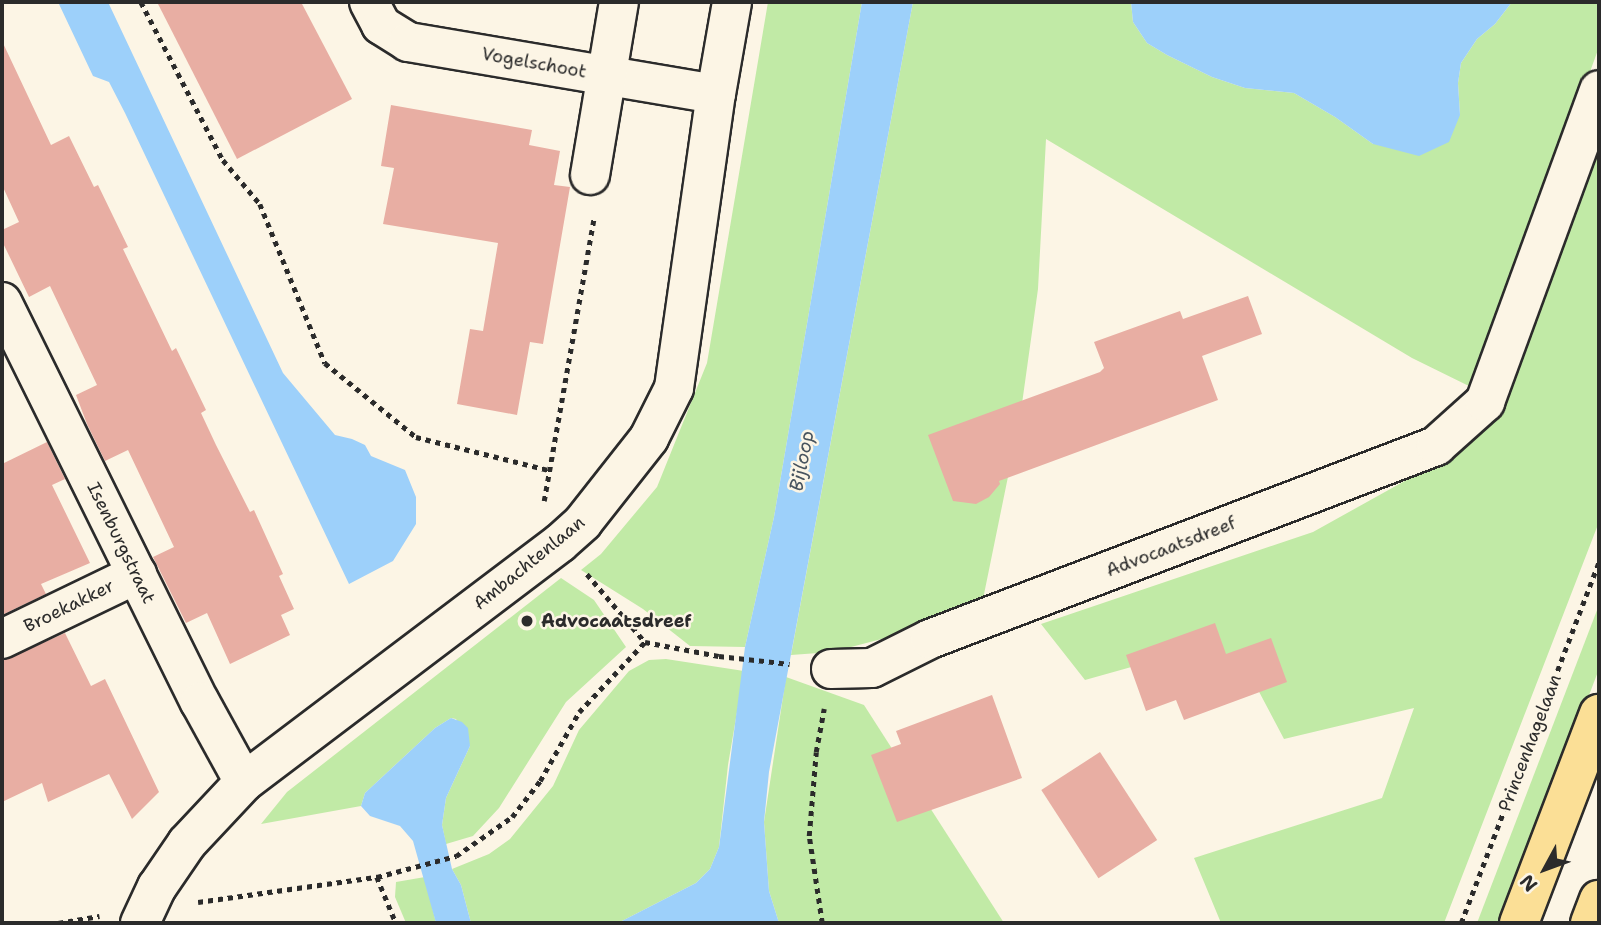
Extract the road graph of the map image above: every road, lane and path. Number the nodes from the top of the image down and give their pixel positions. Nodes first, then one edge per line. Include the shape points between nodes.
1 (141, 2) edge
2 (369, 2) edge
3 (619, 2) edge
4 (732, 2) edge
5 (607, 75) junction
6 (1599, 90) edge
7 (716, 94) junction
8 (590, 175) joint
9 (2, 302) edge
10 (548, 470) junction
11 (560, 543) junction
12 (1599, 562) edge
13 (137, 574) junction
14 (2, 639) edge
15 (645, 642) junction
16 (831, 669) junction
17 (1599, 714) edge
18 (244, 782) junction
19 (377, 877) junction
20 (1599, 900) edge
21 (143, 915) edge
22 (396, 923) edge
23 (822, 923) edge
24 (1461, 923) edge
25 (1519, 923) edge
26 (1590, 923) edge

1 - 10 path via 223,160 260,204 325,363 416,437
2 - 5 street, Vogelschoot via 382,25 408,42
3 - 5 street
4 - 7 street, Ambachtenlaan
5 - 7 street, Vogelschoot
5 - 8 street
6 - 16 street, Advocaatsdreef via 1485,402 1436,446 930,639 872,668
7 - 11 street, Ambachtenlaan via 674,388 649,438 617,483
8 - 10 path via 596,204
9 - 13 street, Isenburgstraat
10 - 11 path via 542,497
11 - 15 path
11 - 18 street, Ambachtenlaan
12 - 24 path, Princenhagelaan
13 - 14 street, Broekakker
13 - 18 street, Isenburgstraat
15 - 16 path
15 - 19 path via 579,712 540,781 513,817 449,858
16 - 23 path via 816,752 809,836
17 - 25 main road
18 - 21 street, Ambachtenlaan via 187,843
19 - 21 path
19 - 22 path
20 - 26 main road

